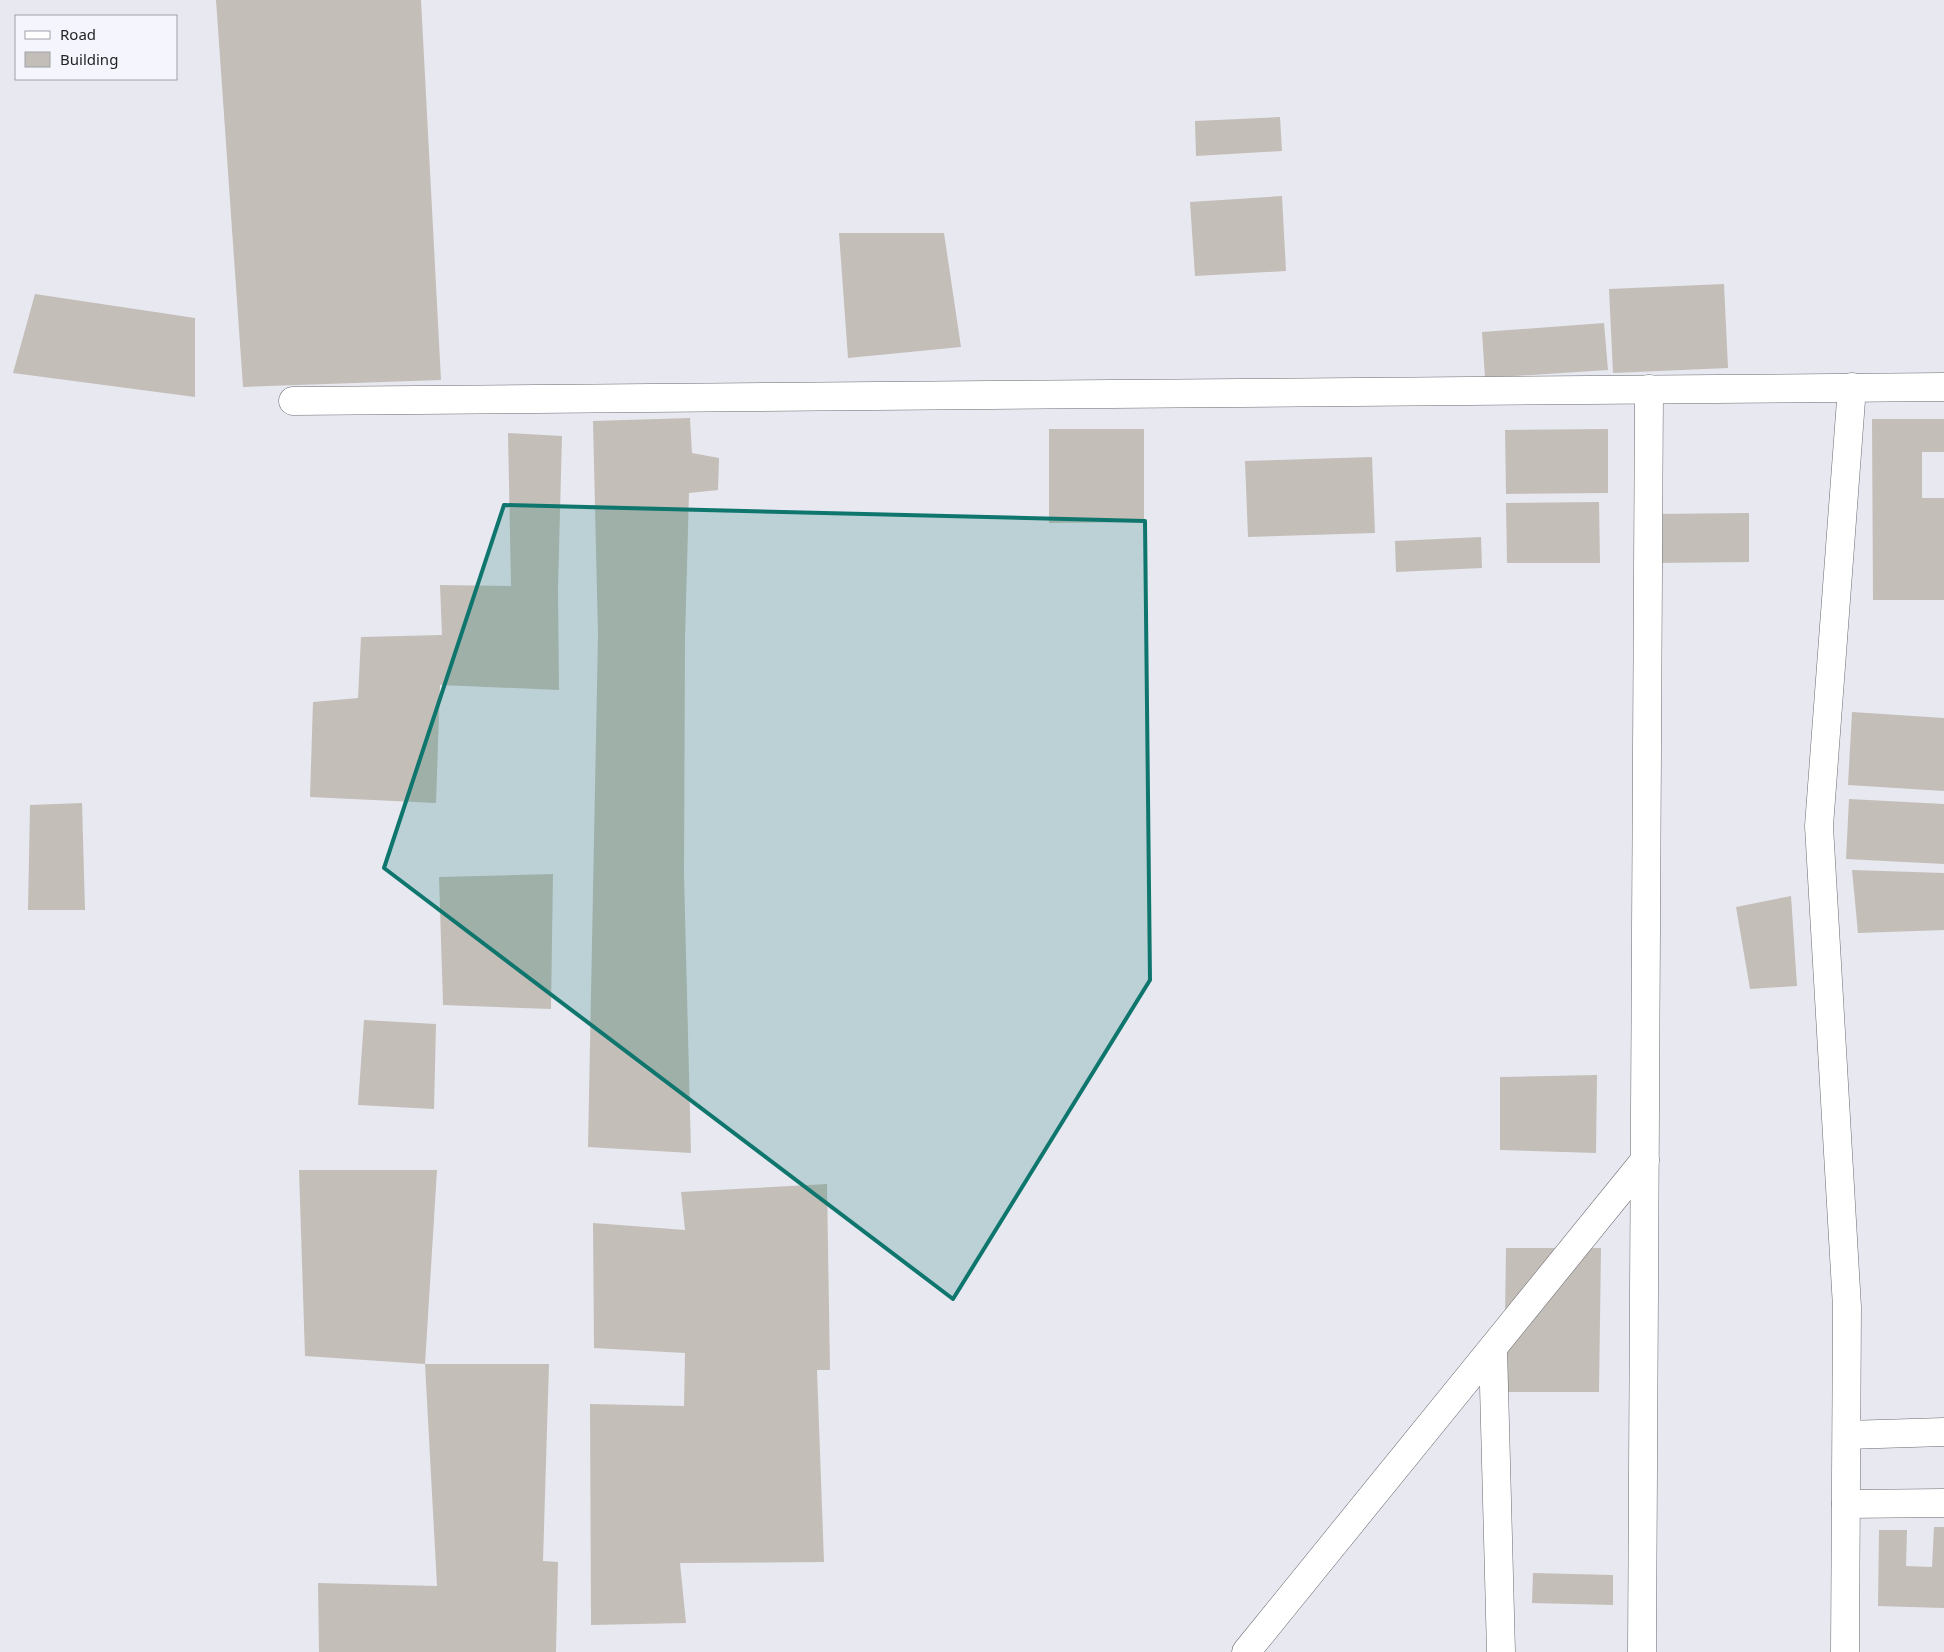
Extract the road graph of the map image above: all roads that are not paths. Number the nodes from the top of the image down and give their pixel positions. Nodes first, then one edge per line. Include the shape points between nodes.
1 (1944, 387) edge
2 (1852, 388) junction
3 (1649, 389) junction
4 (293, 400) dead end
5 (1645, 1160) junction
6 (1492, 1348) junction
7 (1944, 1432) edge
8 (1847, 1435) junction
9 (1944, 1503) edge
10 (1846, 1504) junction
11 (1246, 1652) edge
12 (1501, 1652) edge
13 (1642, 1652) edge
14 (1846, 1652) edge

1 - 2 street
2 - 3 street
2 - 8 street via 1818,826 1847,1307
3 - 4 street
3 - 5 street
5 - 6 street
5 - 13 street
6 - 11 street
6 - 12 street
7 - 8 street
8 - 10 street
9 - 10 street
10 - 14 street

